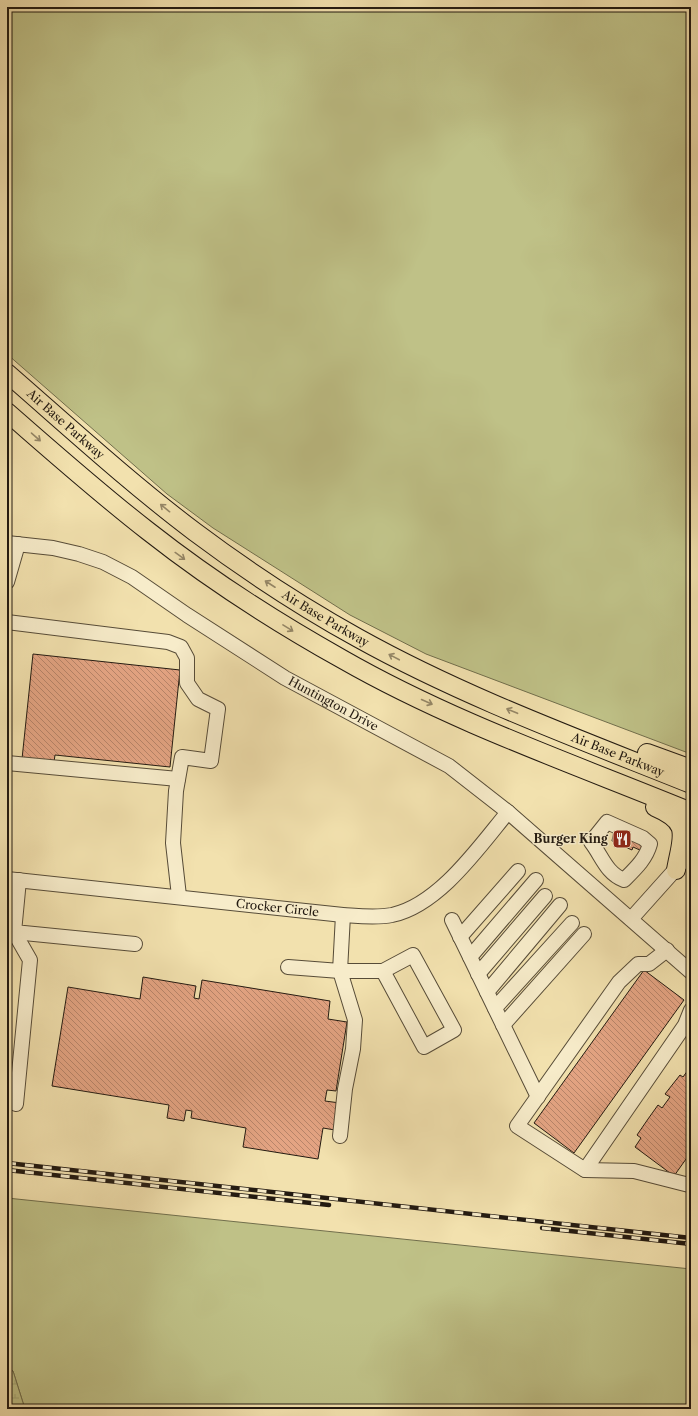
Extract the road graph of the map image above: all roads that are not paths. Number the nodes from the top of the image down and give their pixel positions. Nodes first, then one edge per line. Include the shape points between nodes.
1 (7, 373) edge
2 (7, 412) edge
3 (12, 544) edge
4 (7, 582) edge
5 (7, 622) edge
6 (541, 724) junction
7 (540, 750) junction
8 (7, 763) edge
9 (691, 769) edge
10 (178, 779) junction
11 (691, 784) edge
12 (508, 812) junction
13 (691, 812) edge
14 (691, 852) edge
15 (691, 858) edge
16 (518, 870) dead end
17 (676, 870) junction
18 (13, 879) edge
19 (536, 880) dead end
20 (179, 896) junction
21 (545, 896) dead end
22 (560, 905) dead end
23 (343, 915) junction
24 (631, 919) junction
25 (452, 920) dead end
26 (572, 923) dead end
27 (14, 932) junction
28 (584, 934) dead end
29 (460, 937) junction
30 (135, 944) dead end
31 (667, 950) junction
32 (470, 957) junction
33 (288, 967) dead end
34 (690, 970) edge
35 (340, 971) junction
36 (383, 971) junction
37 (478, 974) junction
38 (487, 992) junction
39 (495, 1008) junction
40 (691, 1010) edge
41 (503, 1025) junction
42 (538, 1097) junction
43 (16, 1104) dead end
44 (340, 1136) dead end
45 (585, 1170) junction
46 (690, 1184) edge

6 -> 1 main road, Air Base Parkway via 433,678 357,638 272,585 171,513
2 -> 7 main road, Air Base Parkway via 148,531 258,609 344,661 423,700
3 - 4 street
3 - 12 street, Huntington Drive via 53,548 79,554 103,562 132,577 285,678 449,766
5 - 10 street via 168,642 181,647 187,658 187,683 198,698 218,709 212,760 182,757
6 - 9 main road via 638,750
6 - 11 main road, Air Base Parkway
7 - 13 main road, Air Base Parkway
7 - 17 main road via 602,785 675,818 683,834
8 - 10 street
10 - 20 street via 173,843
12 - 23 street, Crocker Circle via 447,883 430,898 392,915
12 - 24 street, Huntington Drive
14 - 17 street
15 - 17 main road
16 - 29 street
17 - 24 street
18 - 20 street, Crocker Circle
18 - 27 street
19 - 32 street
20 - 23 street, Crocker Circle
21 - 37 street
22 - 38 street
23 - 35 street
24 - 31 street, Huntington Drive
25 - 29 street
26 - 39 street
27 - 30 street
27 - 43 street via 30,960
28 - 41 street
29 - 32 street
31 - 34 street, Huntington Drive
31 - 42 street via 650,964 638,964 619,982
32 - 37 street
33 - 35 street
35 - 36 street
35 - 44 street via 355,1020
36 - 36 street via 413,955 454,1030 424,1047
37 - 38 street
38 - 39 street
39 - 41 street
40 - 45 street via 685,1024
41 - 42 street
42 - 45 street via 517,1126
45 - 46 street via 634,1171

